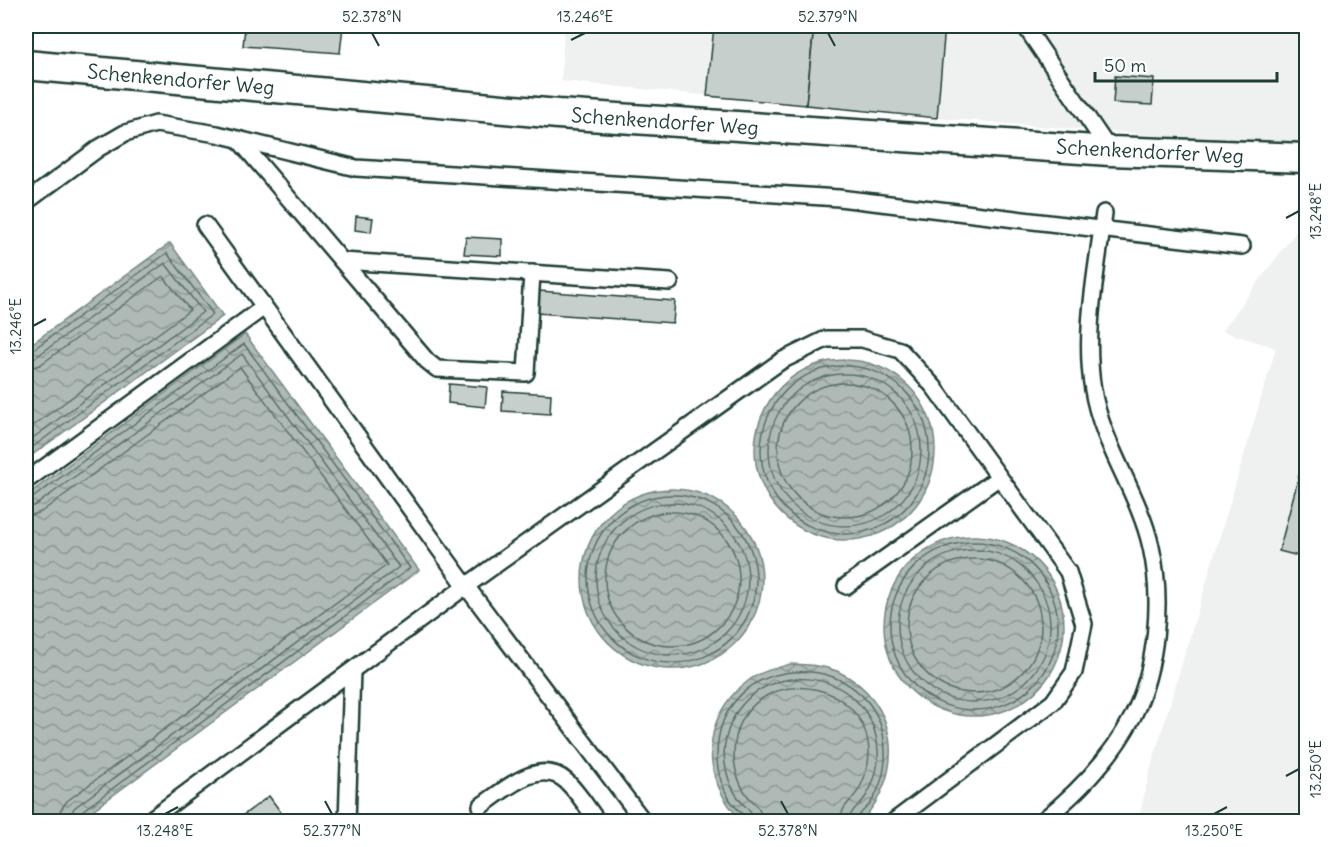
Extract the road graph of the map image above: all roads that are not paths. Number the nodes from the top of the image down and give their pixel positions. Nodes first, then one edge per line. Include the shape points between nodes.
1 (1025, 26) edge
2 (26, 65) edge
3 (238, 140) junction
4 (1110, 151) junction
5 (1306, 158) edge
6 (26, 202) edge
7 (1104, 213) dead end
8 (205, 225) dead end
9 (1102, 229) junction
10 (1242, 246) dead end
11 (342, 261) junction
12 (532, 273) junction
13 (670, 282) dead end
14 (264, 307) junction
15 (998, 478) junction
16 (26, 481) edge
17 (466, 586) junction
18 (846, 586) dead end
19 (352, 670) junction
20 (481, 806) dead end
21 (147, 822) edge
22 (346, 822) edge
23 (598, 822) edge
24 (644, 822) edge
25 (893, 822) edge
26 (1041, 822) edge

1 - 4 lane
2 - 4 street, Schenkendorfer Weg via 558,114
3 - 6 lane via 156,124 125,133
3 - 9 lane via 356,168 839,198
3 - 11 lane
4 - 5 street, Schenkendorfer Weg
7 - 9 lane
8 - 14 lane
9 - 10 lane
9 - 26 lane via 1091,339 1093,390 1151,547 1157,605 1151,663 1133,716 1104,759 1067,802
11 - 12 lane
11 - 12 lane via 437,369 526,373
12 - 13 lane
14 - 16 lane
14 - 17 lane
15 - 17 lane via 934,387 900,350 862,339 826,339 781,361
15 - 18 lane
15 - 25 lane via 1068,572 1084,624 1074,672 1053,702
17 - 19 lane
17 - 24 lane
19 - 21 lane
19 - 22 lane
20 - 23 lane via 524,777 546,772 566,780

